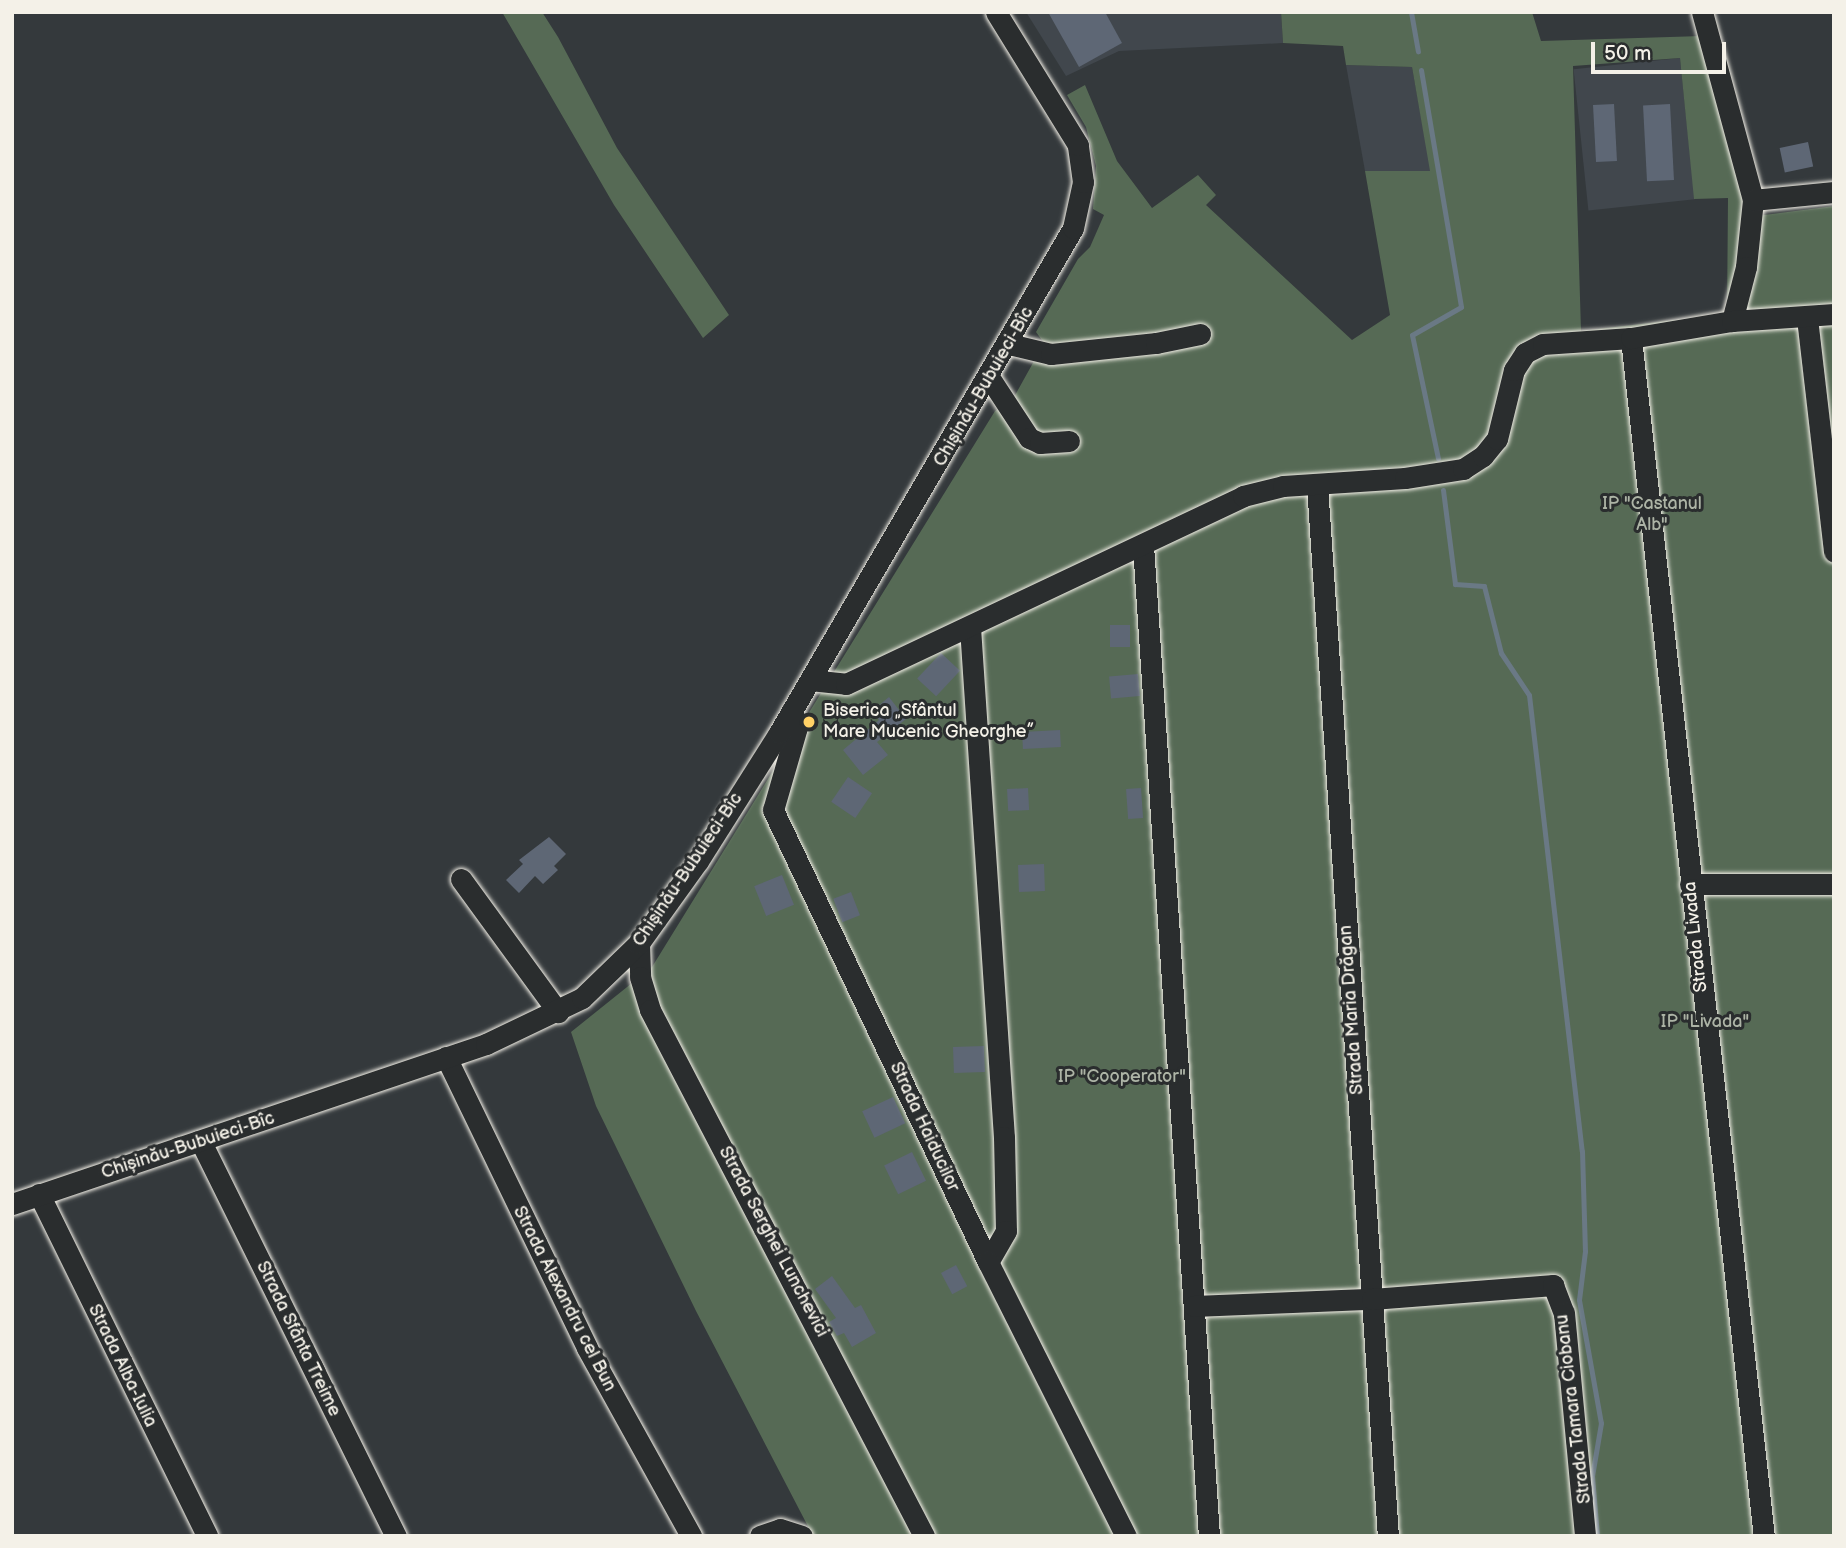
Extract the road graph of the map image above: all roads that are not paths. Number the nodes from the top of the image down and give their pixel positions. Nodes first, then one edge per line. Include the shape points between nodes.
1 (996, 12) edge
2 (1702, 12) edge
3 (1834, 192) edge
4 (1753, 200) junction
5 (1834, 314) edge
6 (1807, 318) junction
7 (1732, 321) junction
8 (1200, 334) dead end
9 (1631, 338) junction
10 (1009, 344) junction
11 (989, 377) junction
12 (1069, 441) dead end
13 (1317, 485) junction
14 (1143, 545) junction
15 (1834, 551) edge
16 (970, 627) junction
17 (810, 680) junction
18 (792, 710) junction
19 (461, 878) dead end
20 (1690, 884) junction
21 (1834, 884) edge
22 (639, 943) junction
23 (558, 1012) junction
24 (446, 1057) junction
25 (201, 1142) junction
26 (40, 1195) junction
27 (12, 1204) edge
28 (988, 1262) junction
29 (1371, 1299) junction
30 (1195, 1306) junction
31 (207, 1536) edge
32 (396, 1536) edge
33 (691, 1536) edge
34 (761, 1536) edge
35 (802, 1536) edge
36 (924, 1536) edge
37 (1126, 1536) edge
38 (1209, 1536) edge
39 (1388, 1536) edge
40 (1585, 1536) edge
41 (1764, 1536) edge

1 - 10 street, Chișinău-Bubuieci-Bîc via 1071,126 1082,162 1081,205
2 - 4 street
3 - 4 street
4 - 7 street via 1746,267
5 - 6 street
6 - 7 street
6 - 15 street
7 - 9 street
8 - 10 street via 1051,354
9 - 13 street via 1543,344 1525,353 1506,392 1497,439 1463,469
9 - 20 street, Strada Livada
10 - 11 street, Chișinău-Bubuieci-Bîc
11 - 12 street via 1029,438 1040,443
11 - 17 street, Chișinău-Bubuieci-Bîc
13 - 14 street via 1283,486 1243,496
13 - 29 street, Strada Maria Drăgan
14 - 16 street
14 - 30 street
16 - 17 street via 846,684
16 - 28 street via 1004,1137 1006,1231
17 - 18 street, Chișinău-Bubuieci-Bîc
18 - 22 street, Chișinău-Bubuieci-Bîc via 698,861
18 - 28 street, Strada Haiducilor via 797,727 773,810
19 - 23 street
20 - 21 street
20 - 41 street, Strada Livada
22 - 23 street, Chișinău-Bubuieci-Bîc via 601,982
22 - 36 street, Strada Serghei Lunchevici via 640,977 650,1010
23 - 24 street, Chișinău-Bubuieci-Bîc
24 - 25 street, Chișinău-Bubuieci-Bîc
24 - 33 street, Strada Alexandru cel Bun via 557,1289
25 - 26 street, Chișinău-Bubuieci-Bîc
25 - 32 street, Strada Sfânta Treime
26 - 27 street, Chișinău-Bubuieci-Bîc
26 - 31 street, Strada Alba-Iulia
28 - 37 street, Strada Haiducilor
29 - 30 street
29 - 39 street, Strada Maria Drăgan
29 - 40 street, Strada Tamara Ciobanu via 1553,1285 1564,1312
30 - 38 street
34 - 35 street via 780,1529

